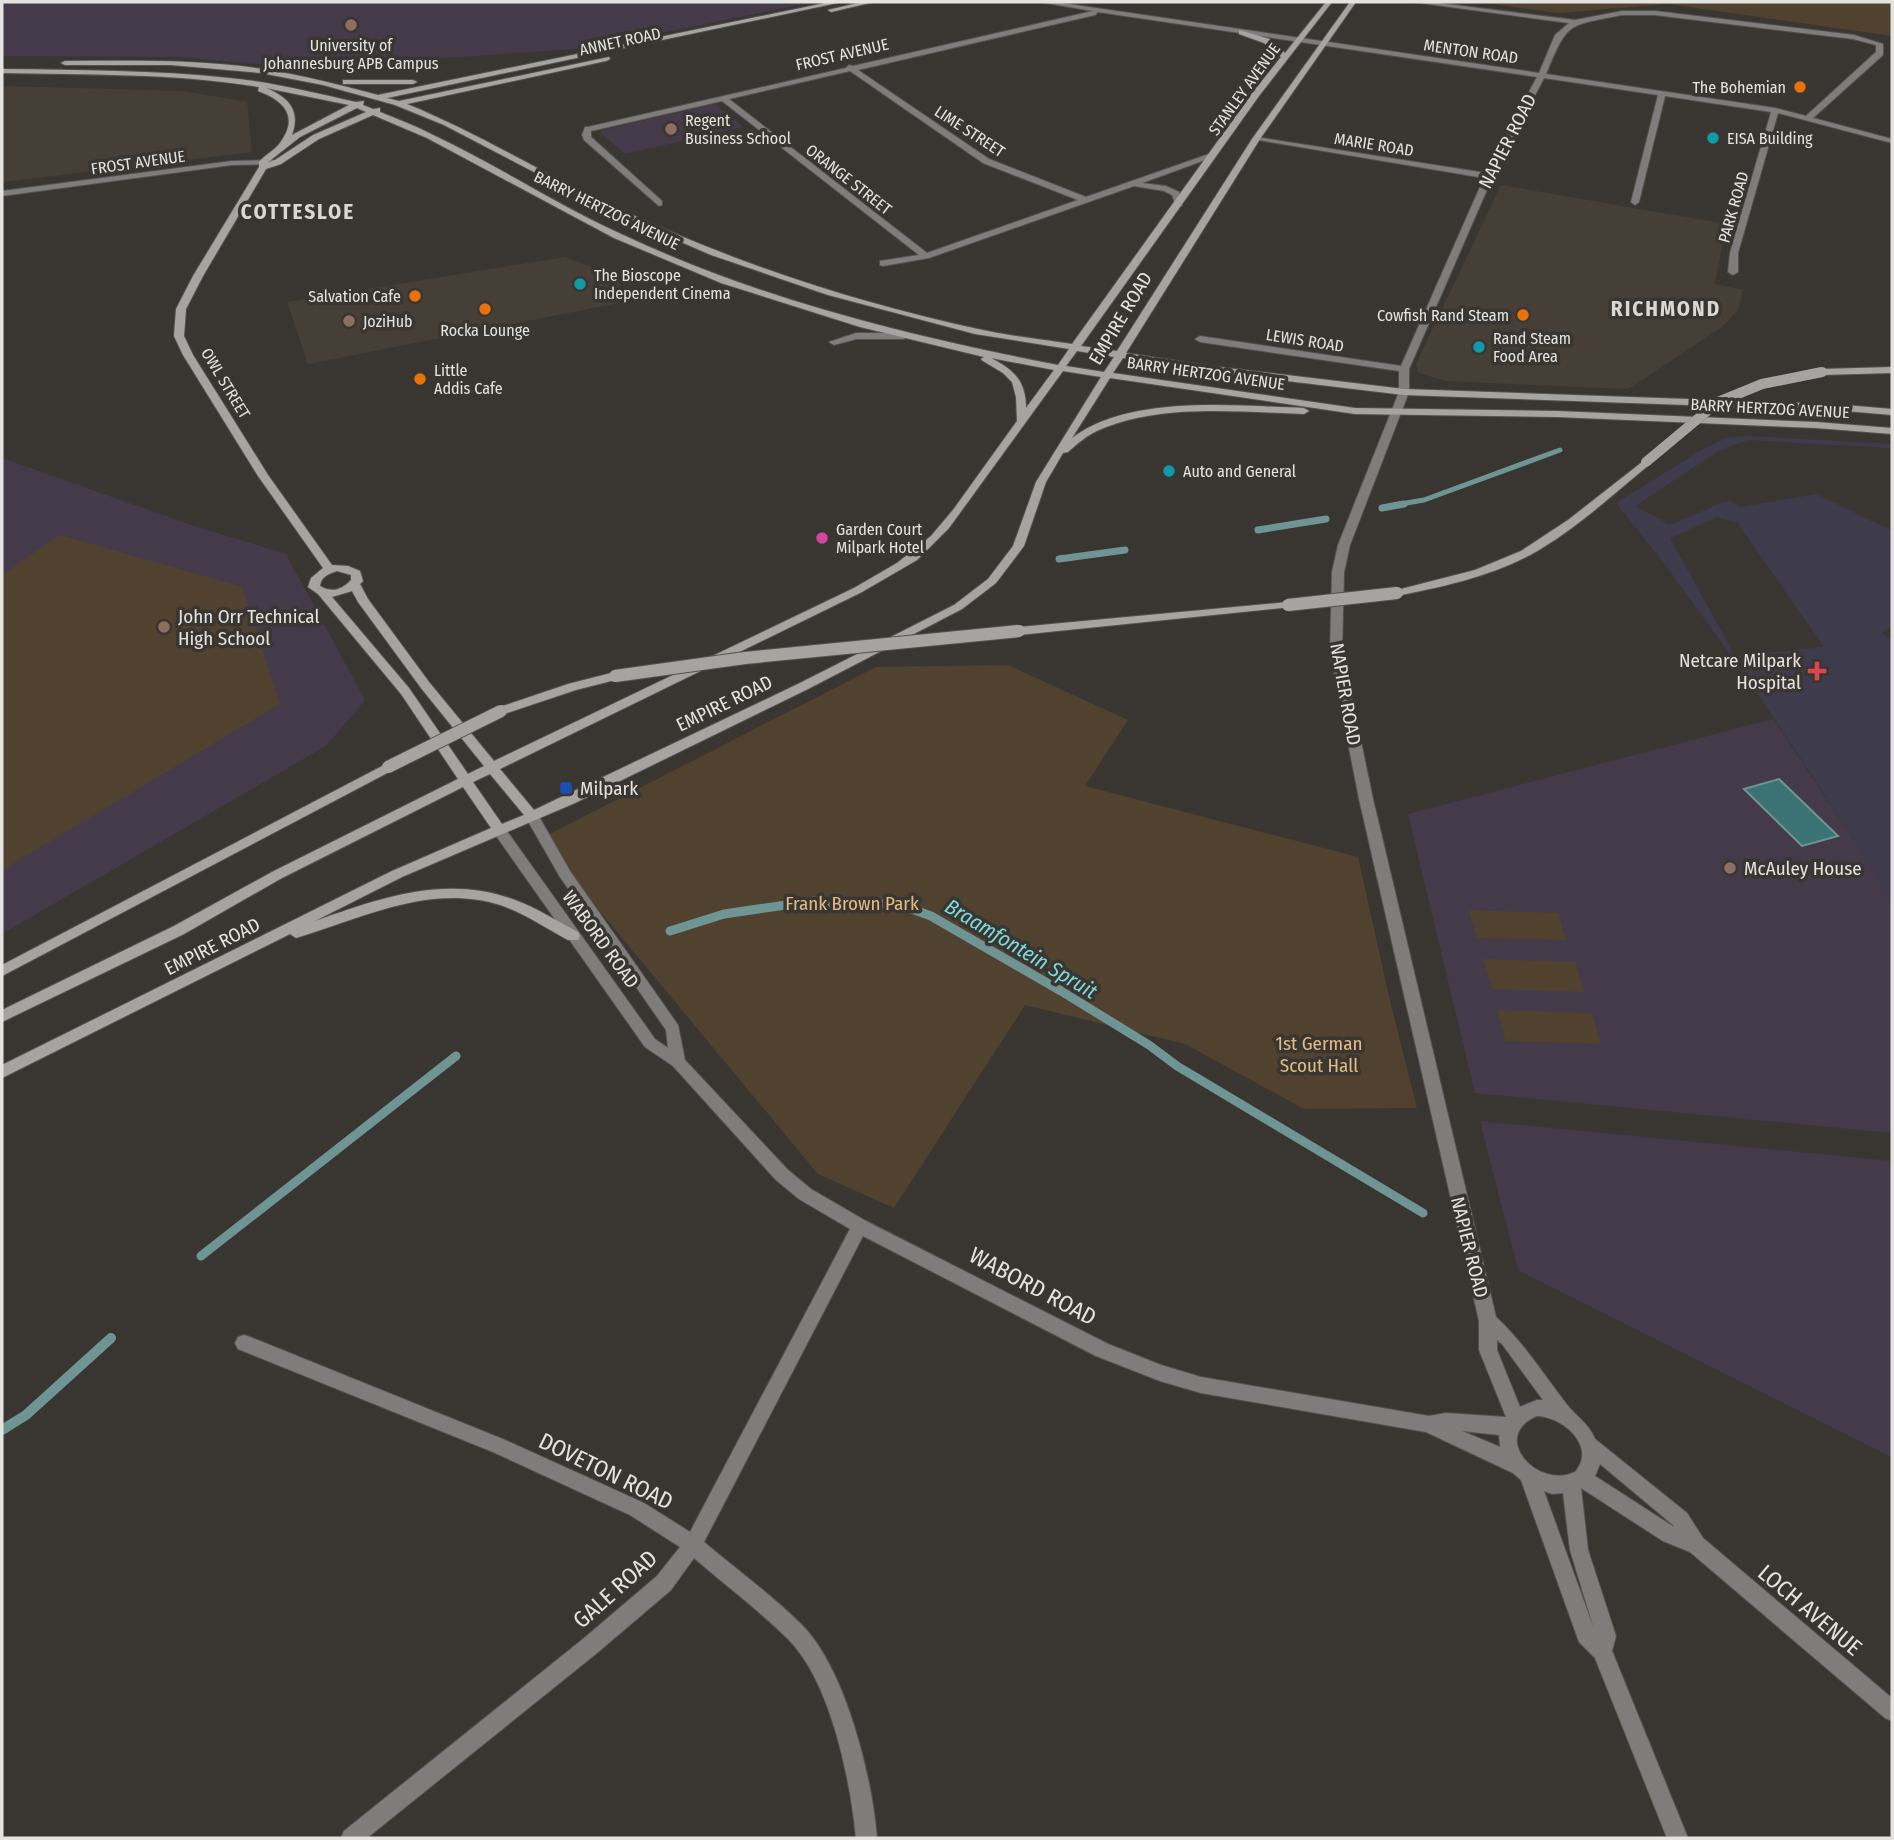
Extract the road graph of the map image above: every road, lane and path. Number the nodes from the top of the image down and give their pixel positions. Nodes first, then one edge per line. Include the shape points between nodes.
1 (839, 2) edge
2 (871, 2) edge
3 (1043, 2) edge
4 (1329, 2) edge
5 (1353, 2) edge
6 (1416, 2) edge
7 (1104, 11) junction
8 (1575, 22) junction
9 (1242, 32) junction
10 (1298, 40) junction
11 (1323, 44) junction
12 (1285, 57) junction
13 (2, 64) edge
14 (849, 67) junction
15 (2, 71) edge
16 (477, 75) junction
17 (1542, 75) junction
18 (299, 77) junction
19 (229, 80) junction
20 (1662, 92) junction
21 (377, 97) junction
22 (722, 97) junction
23 (398, 103) junction
24 (358, 105) junction
25 (1775, 110) junction
26 (374, 111) junction
27 (1808, 118) junction
28 (1256, 139) junction
29 (1892, 141) edge
30 (283, 144) junction
31 (1212, 156) junction
32 (278, 162) joint
33 (263, 164) junction
34 (1489, 176) junction
35 (1129, 185) junction
36 (2, 194) edge
37 (1086, 200) junction
38 (1635, 202) dead end
39 (659, 203) dead end
40 (1179, 204) junction
41 (926, 256) junction
42 (883, 262) dead end
43 (1733, 272) dead end
44 (904, 336) junction
45 (1200, 339) dead end
46 (834, 342) dead end
47 (1074, 348) junction
48 (970, 351) junction
49 (1121, 355) junction
50 (1060, 368) junction
51 (1405, 369) junction
52 (1892, 370) edge
53 (1109, 374) junction
54 (1405, 392) junction
55 (1355, 411) junction
56 (1892, 412) edge
57 (1396, 413) junction
58 (1021, 420) junction
59 (1892, 431) edge
60 (1056, 456) junction
61 (330, 570) junction
62 (355, 585) junction
63 (323, 593) junction
64 (493, 768) junction
65 (465, 782) junction
66 (532, 816) junction
67 (499, 830) junction
68 (573, 936) junction
69 (247, 950) junction
70 (2, 971) edge
71 (2, 1016) edge
72 (678, 1062) junction
73 (2, 1072) edge
74 (860, 1226) junction
75 (1488, 1321) junction
76 (244, 1343) dead end
77 (1563, 1413) junction
78 (1511, 1422) junction
79 (1429, 1424) junction
80 (1590, 1444) junction
81 (1523, 1471) junction
82 (1576, 1481) junction
83 (693, 1545) junction
84 (1696, 1545) junction
85 (1602, 1651) junction
86 (1892, 1711) edge
87 (351, 1838) edge
88 (867, 1838) edge
89 (1677, 1838) edge

1 - 16 main road, ANNET ROAD
2 - 23 main road, ANNET ROAD
3 - 7 street, MENTON ROAD
4 - 10 main road, STANLEY AVENUE
5 - 11 main road, STANLEY AVENUE
6 - 8 street
7 - 9 street, MENTON ROAD
7 - 14 street, FROST AVENUE
8 - 17 street, NAPIER ROAD via 1559,35
8 - 27 street via 1622,13 1656,13 1879,44 1880,52
9 - 10 street, MENTON ROAD
9 - 12 main road via 1267,41
10 - 11 street, MENTON ROAD
10 - 12 main road, STANLEY AVENUE
11 - 17 street, MENTON ROAD
11 - 28 main road, STANLEY AVENUE
12 - 31 main road, STANLEY AVENUE
13 - 18 main road, ANNET ROAD via 170,63
14 - 22 street, FROST AVENUE
14 - 37 street, LIME STREET via 986,161
15 - 19 main road
16 - 18 main road via 397,83
16 - 21 main road, ANNET ROAD
17 - 20 street, MENTON ROAD
17 - 34 street, NAPIER ROAD
18 - 21 main road, ANNET ROAD
19 - 24 main road
19 - 30 main road via 265,90 287,104 294,120
20 - 25 street, MENTON ROAD
20 - 38 street
21 - 23 main road, BARRY HERTZOG AVENUE
21 - 24 main road, ANNET ROAD
22 - 39 street, FROST AVENUE via 588,129 587,138
22 - 41 street, ORANGE STREET
23 - 26 main road, ANNET ROAD
23 - 47 main road, BARRY HERTZOG AVENUE via 447,123 608,207 714,253 885,309 978,332
24 - 26 main road, BARRY HERTZOG AVENUE
24 - 30 main road, OWL STREET
25 - 27 street, MENTON ROAD
25 - 43 street, PARK ROAD via 1734,253
26 - 32 main road via 316,137
26 - 44 main road, BARRY HERTZOG AVENUE via 677,262 769,296
27 - 29 street, MENTON ROAD
28 - 34 street, MARIE ROAD
28 - 49 main road, EMPIRE ROAD
30 - 33 main road, OWL STREET
31 - 35 street, STANLEY AVENUE
31 - 40 main road, EMPIRE ROAD
32 - 33 street, FROST AVENUE
33 - 36 street, FROST AVENUE via 232,163
33 - 61 main road, OWL STREET via 181,309 179,336 262,476
34 - 51 street, NAPIER ROAD
35 - 37 street, STANLEY AVENUE
35 - 40 street, STANLEY AVENUE via 1166,189 1176,194
37 - 41 street, STANLEY AVENUE
40 - 47 main road, EMPIRE ROAD
41 - 42 street, STANLEY AVENUE
44 - 46 street via 856,336
44 - 48 main road, BARRY HERTZOG AVENUE
45 - 51 street, LEWIS ROAD
47 - 49 main road, BARRY HERTZOG AVENUE
47 - 50 main road, EMPIRE ROAD
48 - 50 main road, BARRY HERTZOG AVENUE
48 - 58 main road via 1000,366 1018,382
49 - 53 main road, EMPIRE ROAD
49 - 54 main road, BARRY HERTZOG AVENUE via 1270,378
50 - 53 main road, BARRY HERTZOG AVENUE
50 - 58 main road, EMPIRE ROAD
51 - 54 street, NAPIER ROAD
52 - 70 main road, bridge via 1822,372 1762,384 1718,402 1575,518 1526,552 1471,576 1398,593 745,658 615,676 572,687 501,711 388,767
53 - 55 main road, BARRY HERTZOG AVENUE
53 - 60 main road, EMPIRE ROAD
54 - 56 main road, BARRY HERTZOG AVENUE
54 - 57 street, NAPIER ROAD
55 - 57 main road, BARRY HERTZOG AVENUE
55 - 60 main road via 1147,414 1093,429
57 - 59 main road, BARRY HERTZOG AVENUE via 1558,414
57 - 75 street, NAPIER ROAD via 1344,545 1337,585 1336,651
58 - 64 main road, EMPIRE ROAD via 938,536 912,561
60 - 66 main road, EMPIRE ROAD via 1041,482 1018,546 992,581 958,607
61 - 62 main road via 353,571 358,577
61 - 63 main road via 314,583
62 - 63 main road via 344,592
62 - 64 main road via 425,685
63 - 65 main road via 405,691
64 - 65 main road, EMPIRE ROAD
64 - 66 main road
65 - 67 main road
65 - 71 main road, EMPIRE ROAD
66 - 67 main road, EMPIRE ROAD
66 - 72 street, WABORD ROAD via 565,874 673,1029
67 - 68 street, WABORD ROAD
67 - 69 main road, EMPIRE ROAD via 397,874
68 - 69 main road via 503,901 444,891 404,898
68 - 72 street, WABORD ROAD via 650,1044
69 - 73 main road, EMPIRE ROAD
72 - 74 street, WABORD ROAD via 782,1175
74 - 79 street, WABORD ROAD via 1102,1350 1160,1373 1201,1385
74 - 83 street, GALE ROAD
75 - 77 street, NAPIER ROAD via 1508,1339
75 - 78 street, NAPIER ROAD via 1488,1350
76 - 83 street, DOVETON ROAD via 512,1452 637,1509
77 - 78 street via 1525,1410
77 - 80 street
78 - 79 street, WABORD ROAD
78 - 81 street via 1506,1439
79 - 81 street, WABORD ROAD via 1494,1452
80 - 82 street via 1589,1469
80 - 84 street, LOCH AVENUE via 1679,1519
81 - 82 street via 1558,1486
81 - 85 street via 1586,1635
82 - 84 street, LOCH AVENUE
82 - 85 street via 1579,1550 1606,1636
83 - 87 street, GALE ROAD via 664,1583 643,1601
83 - 88 street, DOVETON ROAD via 796,1633 818,1662 838,1709 862,1793
84 - 86 street, LOCH AVENUE
85 - 89 street

